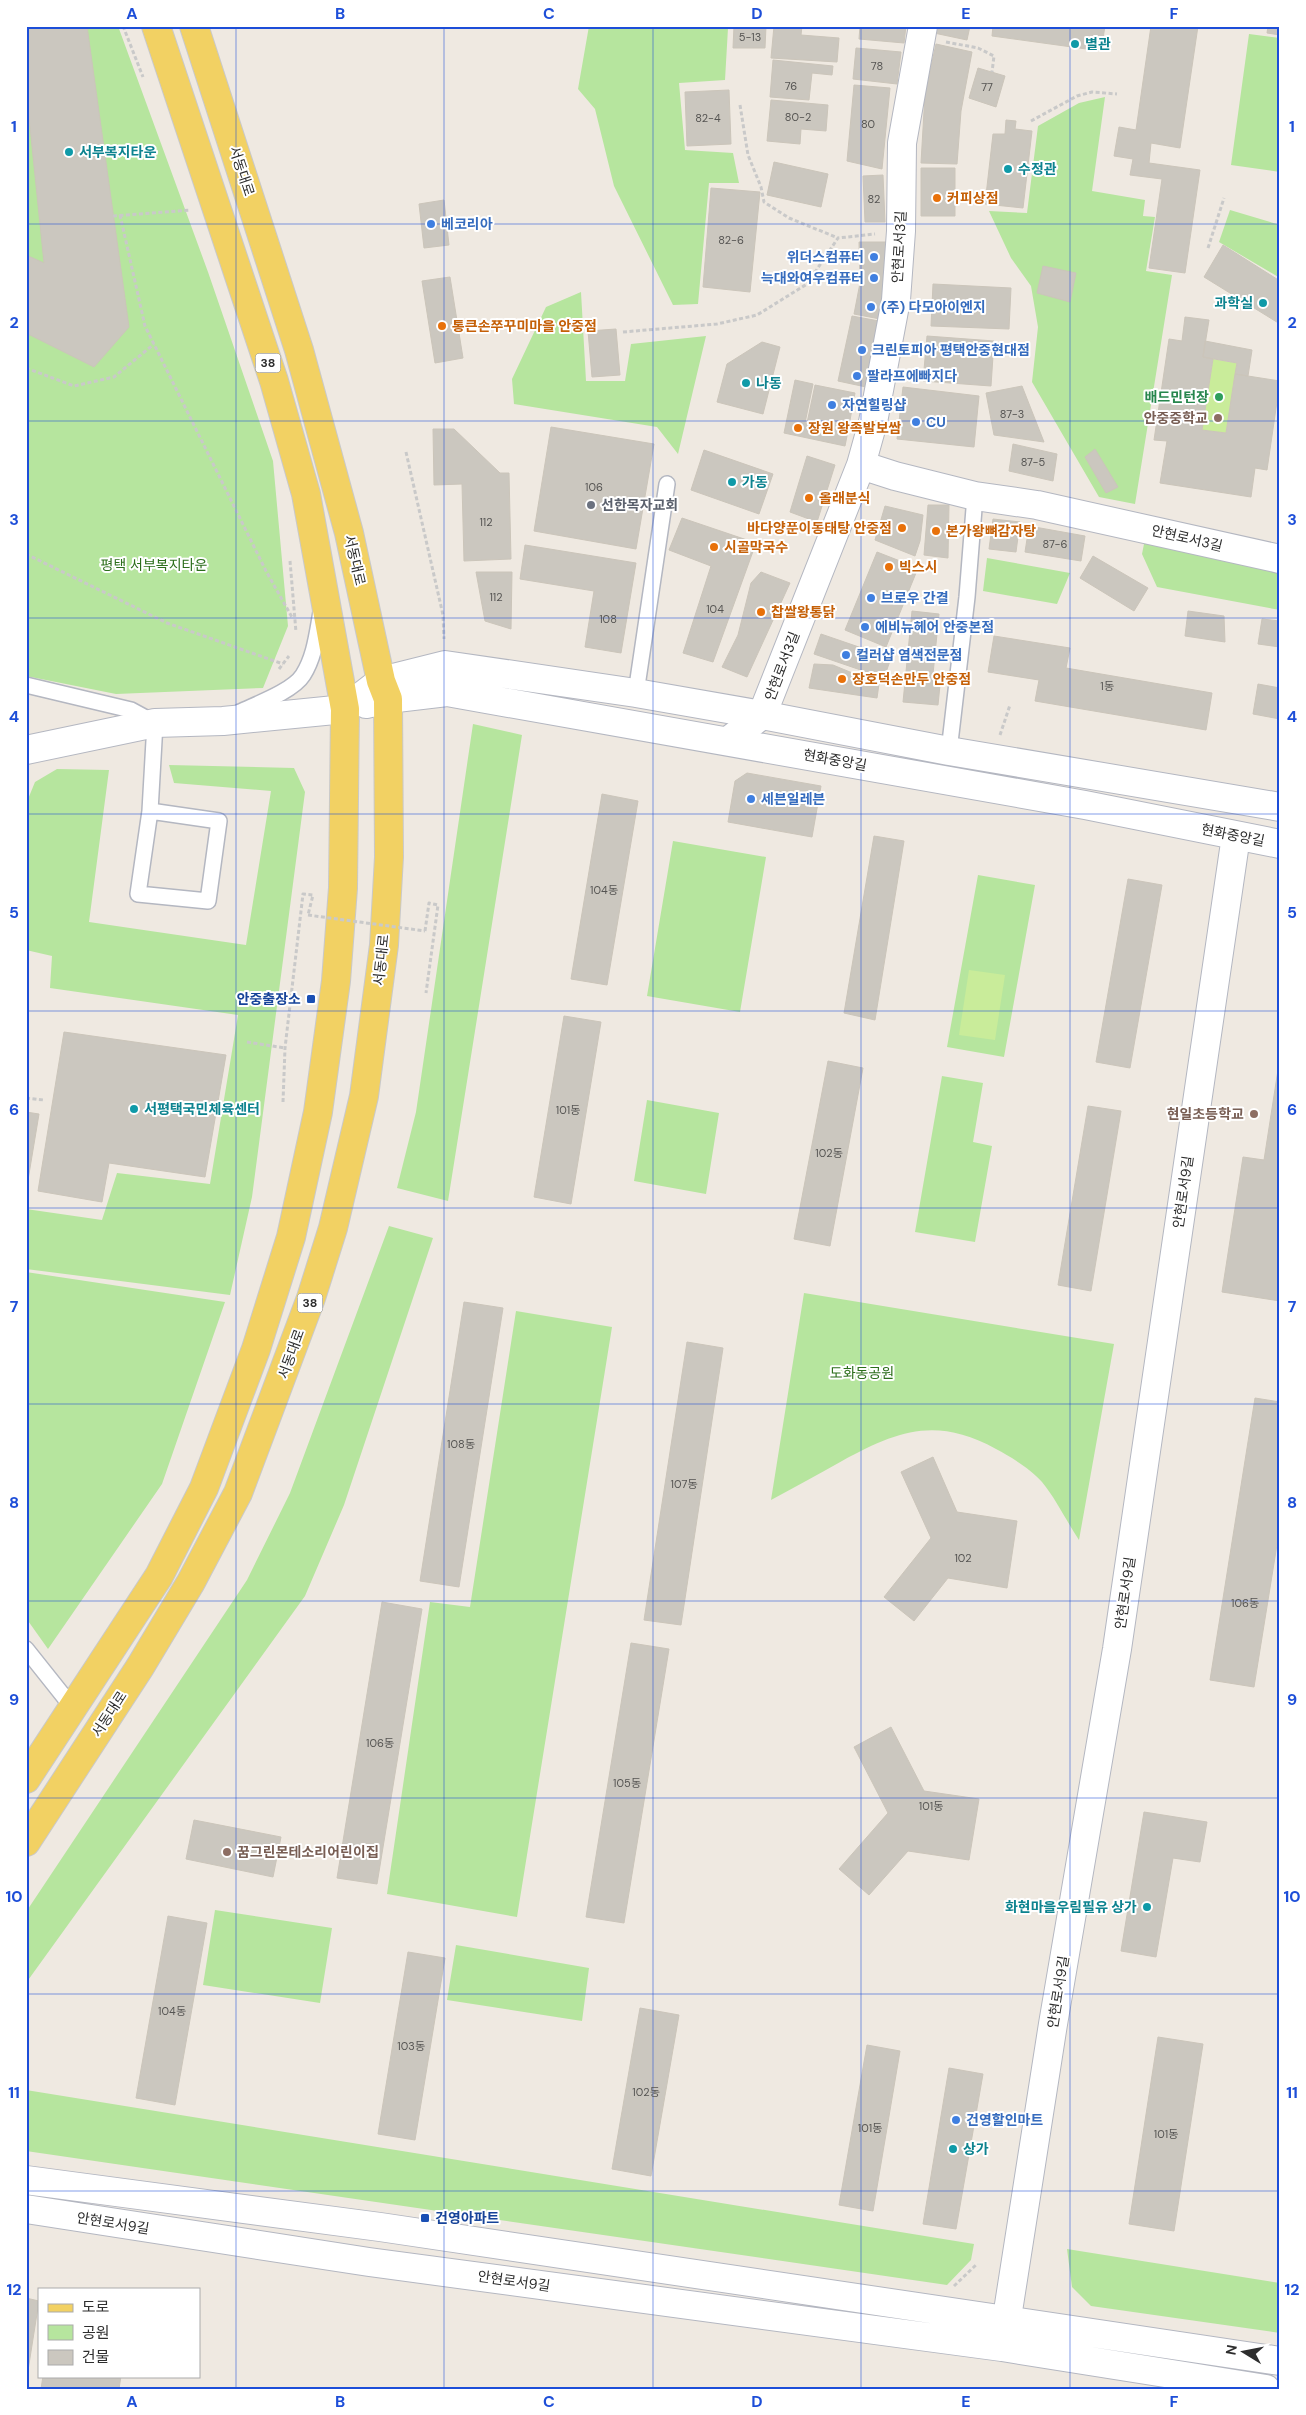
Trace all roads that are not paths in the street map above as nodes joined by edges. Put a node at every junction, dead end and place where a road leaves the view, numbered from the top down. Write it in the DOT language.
graph roads {
  1 [pos="156,26"];
  2 [pos="194,26"];
  3 [pos="922,31"];
  4 [pos="860,465"];
  5 [pos="667,484"];
  6 [pos="975,496"];
  7 [pos="1280,559"];
  8 [pos="324,596"];
  9 [pos="26,685"];
  10 [pos="385,690"];
  11 [pos="636,693"];
  12 [pos="345,709"];
  13 [pos="762,715"];
  14 [pos="223,721"];
  15 [pos="155,723"];
  16 [pos="728,741"];
  17 [pos="26,750"];
  18 [pos="949,751"];
  19 [pos="1240,800"];
  20 [pos="1280,806"];
  21 [pos="150,811"];
  22 [pos="1236,836"];
  23 [pos="1280,844"];
  24 [pos="26,1649"];
  25 [pos="72,1708"];
  26 [pos="26,1779"];
  27 [pos="26,1842"];
  28 [pos="26,2180"];
  29 [pos="26,2210"];
  30 [pos="1007,2320"];
  31 [pos="1002,2347"];
  32 [pos="1280,2361"];
  33 [pos="1266,2389"];
  1 -- 8 [label="main road, 38"];
  2 -- 10 [label="main road, 서동대로 / 38"];
  3 -- 4 [label="street, 안현로서3길"];
  4 -- 6 [label="street, 안현로서3길"];
  4 -- 13 [label="street, 안현로서3길"];
  5 -- 11 [label="lane"];
  6 -- 7 [label="street, 안현로서3길"];
  6 -- 18 [label="lane"];
  8 -- 12 [label="main road, 38"];
  8 -- 14 [label="lane"];
  9 -- 15 [label="lane"];
  10 -- 11 [label="street"];
  10 -- 12 [label="street"];
  10 -- 16 [label="street, 현화중앙길"];
  10 -- 27 [label="main road, 서동대로 / 38"];
  11 -- 13 [label="street"];
  12 -- 14 [label="street"];
  12 -- 25 [label="main road, 38"];
  13 -- 16 [label="street, 안현로서3길"];
  13 -- 18 [label="street"];
  14 -- 15 [label="street"];
  15 -- 17 [label="street"];
  15 -- 21 [label="lane"];
  16 -- 22 [label="street, 현화중앙길"];
  18 -- 19 [label="street"];
  19 -- 20 [label="street"];
  19 -- 22 [label="street, 안현로서9길"];
  21 -- 21 [label="lane"];
  22 -- 23 [label="street, 현화중앙길"];
  22 -- 30 [label="street, 안현로서9길"];
  24 -- 25 [label="lane"];
  25 -- 26 [label="main road, 38"];
  28 -- 30 [label="street"];
  29 -- 31 [label="street, 안현로서9길"];
  30 -- 31 [label="street, 안현로서9길"];
  30 -- 32 [label="street"];
  31 -- 33 [label="street, 안현로서9길"];
}
